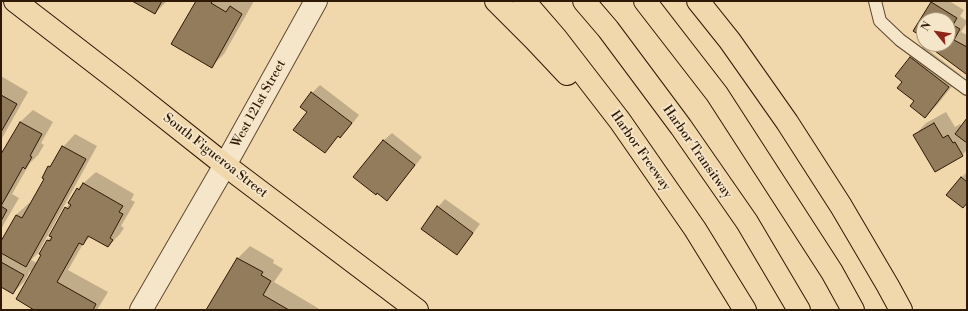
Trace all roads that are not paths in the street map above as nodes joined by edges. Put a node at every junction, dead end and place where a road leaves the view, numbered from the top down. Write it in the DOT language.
graph roads {
  1 [pos="16,1"];
  2 [pos="316,1"];
  3 [pos="496,1"];
  4 [pos="524,1"];
  5 [pos="584,1"];
  6 [pos="645,1"];
  7 [pos="698,1"];
  8 [pos="712,1"];
  9 [pos="875,1"];
  10 [pos="730,41"];
  11 [pos="967,89"];
  12 [pos="225,165"];
  13 [pos="695,229"];
  14 [pos="141,310"];
  15 [pos="417,310"];
  16 [pos="745,310"];
  17 [pos="799,310"];
  18 [pos="853,310"];
  19 [pos="902,310"];
  1 -- 12 [label="main road, South Figueroa Street"];
  2 -- 12 [label="street, West 121st Street"];
  3 -- 13 [label="main road"];
  4 -- 13 [label="main road, Harbor Freeway"];
  5 -- 17 [label="main road, Harbor Transitway"];
  6 -- 18 [label="main road"];
  7 -- 10 [label="main road"];
  8 -- 10 [label="main road"];
  9 -- 11 [label="lane"];
  10 -- 19 [label="main road"];
  12 -- 14 [label="street, West 121st Street"];
  12 -- 15 [label="main road, South Figueroa Street"];
  13 -- 16 [label="main road, Harbor Freeway"];
}
